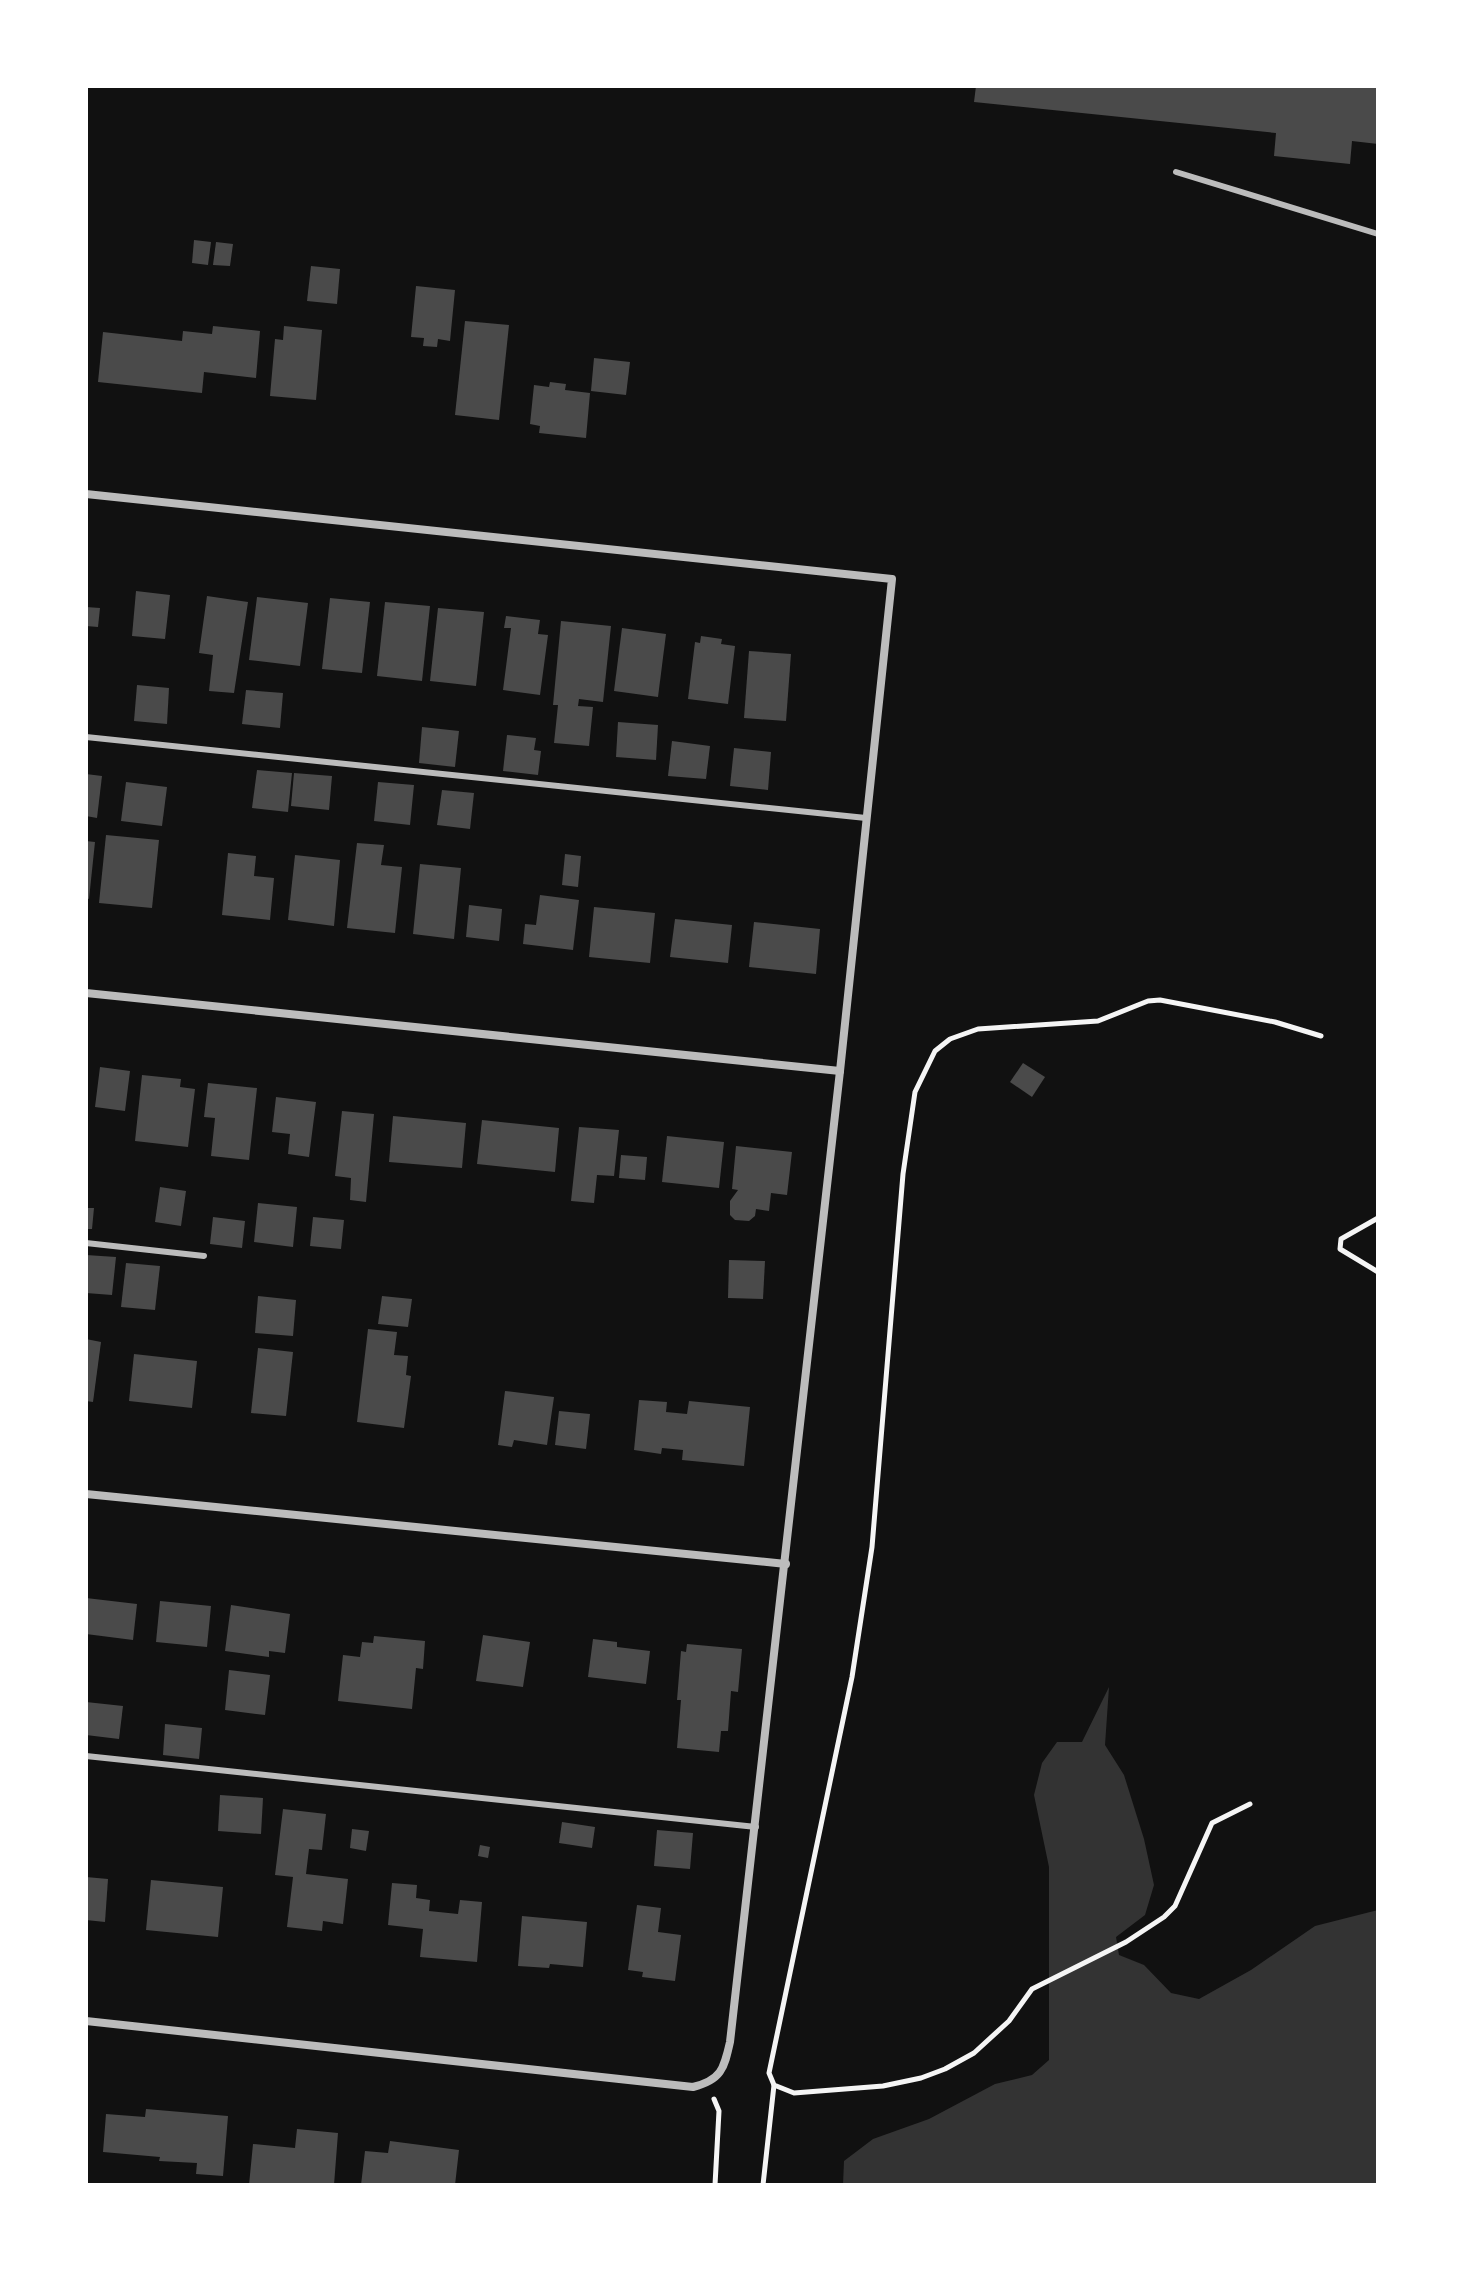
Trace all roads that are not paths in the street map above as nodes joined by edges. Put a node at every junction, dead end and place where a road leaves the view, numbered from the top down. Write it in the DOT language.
graph roads {
  1 [pos="1176,172"];
  2 [pos="1378,234"];
  3 [pos="86,494"];
  4 [pos="86,737"];
  5 [pos="866,818"];
  6 [pos="86,993"];
  7 [pos="840,1071"];
  8 [pos="86,1243"];
  9 [pos="204,1256"];
  10 [pos="86,1494"];
  11 [pos="786,1564"];
  12 [pos="86,1756"];
  13 [pos="756,1827"];
  14 [pos="86,2021"];
  1 -- 2 [label="lane"];
  3 -- 5 [label="street"];
  4 -- 5 [label="lane"];
  5 -- 7 [label="street"];
  6 -- 7 [label="street"];
  7 -- 11 [label="street"];
  8 -- 9 [label="lane"];
  10 -- 11 [label="street"];
  11 -- 13 [label="street"];
  12 -- 13 [label="lane"];
  13 -- 14 [label="street"];
}
